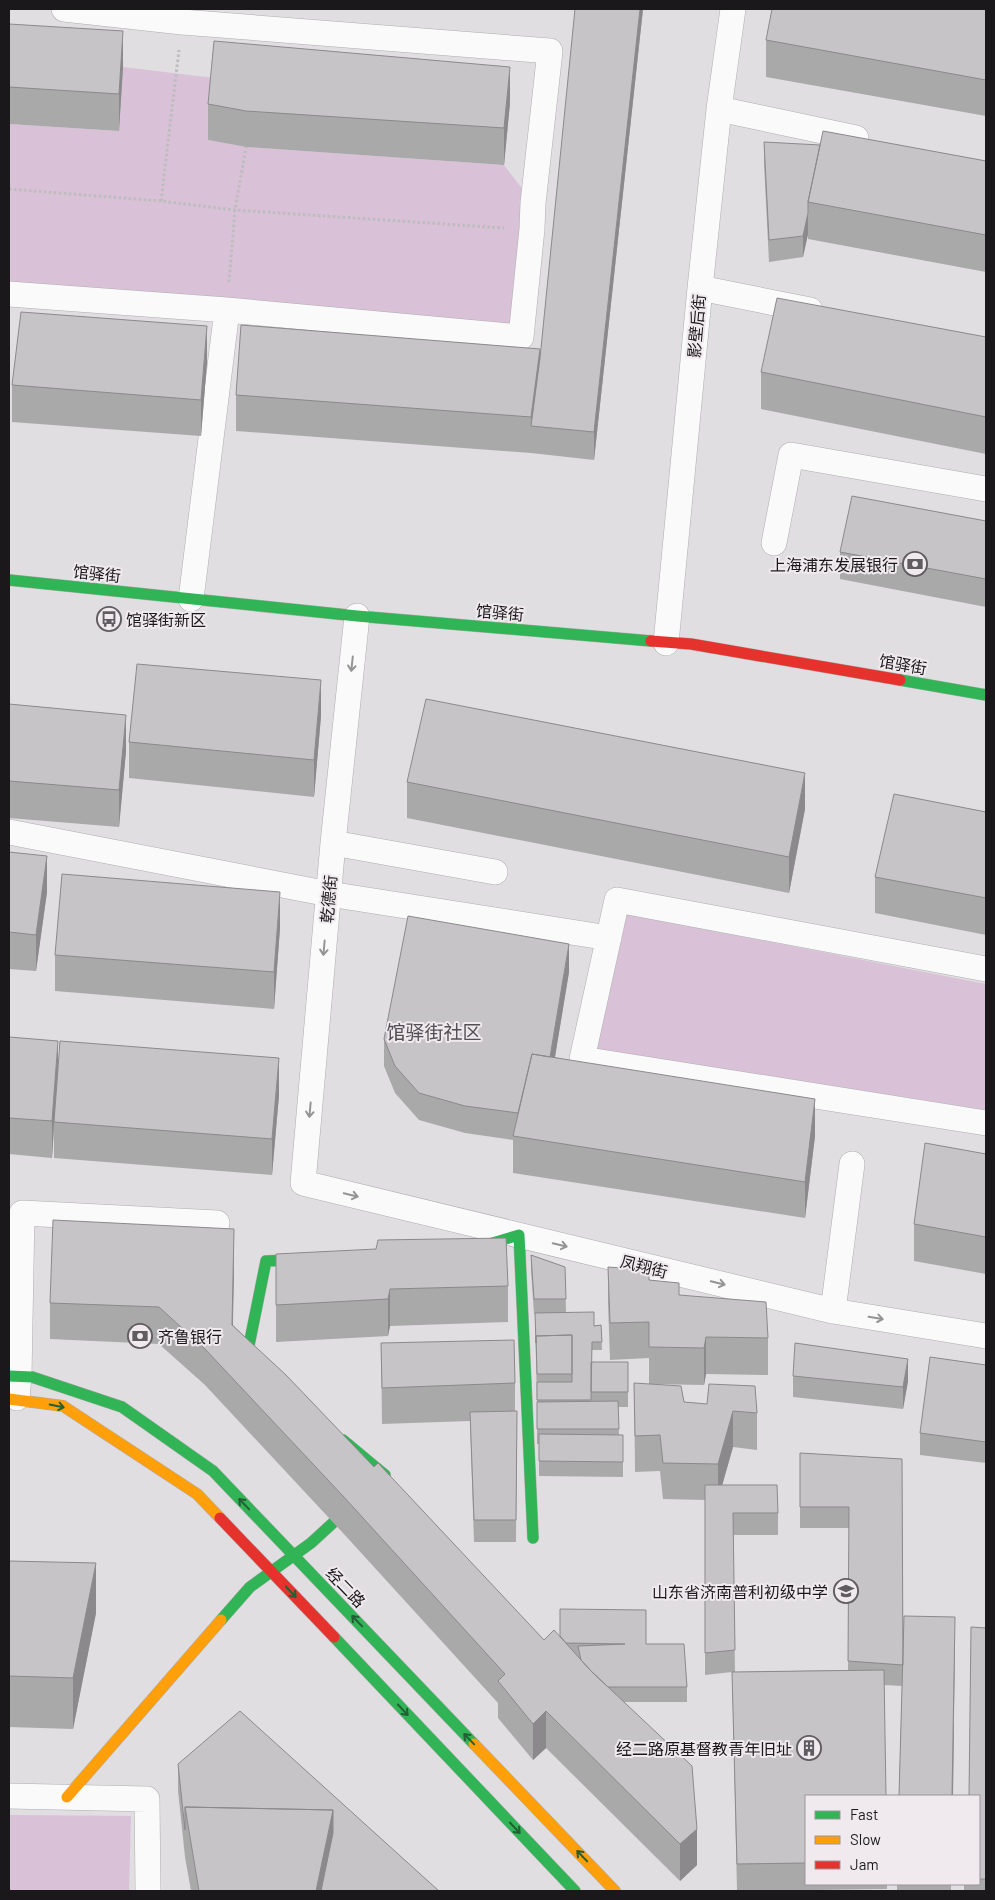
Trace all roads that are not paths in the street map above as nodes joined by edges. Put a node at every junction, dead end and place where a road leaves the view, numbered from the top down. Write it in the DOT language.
graph roads {
  1 [pos="64,9"];
  2 [pos="733,9"];
  3 [pos="719,109"];
  4 [pos="881,143"];
  5 [pos="700,288"];
  6 [pos="9,294"];
  7 [pos="226,310"];
  8 [pos="833,315"];
  9 [pos="986,489"];
  10 [pos="774,543"];
  11 [pos="9,580"];
  12 [pos="191,599"];
  13 [pos="357,616"];
  14 [pos="666,643"];
  15 [pos="986,695"];
  16 [pos="9,832"];
  17 [pos="333,843"];
  18 [pos="496,872"];
  19 [pos="329,894"];
  20 [pos="609,938"];
  21 [pos="986,969"];
  22 [pos="986,1123"];
  23 [pos="852,1164"];
  24 [pos="304,1183"];
  25 [pos="16,1213"];
  26 [pos="217,1223"];
  27 [pos="519,1236"];
  28 [pos="460,1253"];
  29 [pos="324,1259"];
  30 [pos="832,1311"];
  31 [pos="986,1336"];
  32 [pos="276,1381"];
  33 [pos="14,1388"];
  34 [pos="334,1431"];
  35 [pos="533,1538"];
  36 [pos="294,1556"];
  37 [pos="272,1572"];
  38 [pos="9,1796"];
  39 [pos="67,1797"];
  40 [pos="148,1891"];
  41 [pos="575,1891"];
  42 [pos="615,1891"];
  1 -- 7 [label="street"];
  2 -- 3 [label="street, 影壁后街"];
  3 -- 4 [label="street"];
  3 -- 5 [label="street, 影壁后街"];
  5 -- 8 [label="street"];
  5 -- 14 [label="street, 影壁后街"];
  6 -- 7 [label="street"];
  7 -- 12 [label="street"];
  9 -- 10 [label="street"];
  11 -- 12 [label="street, 馆驿街"];
  12 -- 13 [label="street, 馆驿街"];
  13 -- 14 [label="street, 馆驿街"];
  13 -- 17 [label="street, 乾德街, one-way"];
  14 -- 15 [label="street, 馆驿街"];
  16 -- 19 [label="street"];
  17 -- 18 [label="street"];
  17 -- 19 [label="street, 乾德街"];
  19 -- 20 [label="street"];
  19 -- 24 [label="street, 乾德街, one-way"];
  20 -- 21 [label="street"];
  20 -- 22 [label="street"];
  23 -- 30 [label="street"];
  24 -- 27 [label="street, 凤翔街, one-way"];
  25 -- 26 [label="street"];
  25 -- 33 [label="street"];
  27 -- 28 [label="street"];
  27 -- 30 [label="street, 凤翔街, one-way"];
  27 -- 35 [label="street"];
  29 -- 32 [label="street"];
  30 -- 31 [label="street, 凤翔街, one-way"];
  36 -- 33 [label="street, 经二路, one-way"];
  33 -- 37 [label="street, one-way"];
  34 -- 36 [label="street"];
  36 -- 37 [label="street"];
  42 -- 36 [label="street, 经二路, one-way"];
  37 -- 39 [label="street"];
  37 -- 41 [label="street, one-way"];
  38 -- 39 [label="street"];
  39 -- 40 [label="street"];
}
